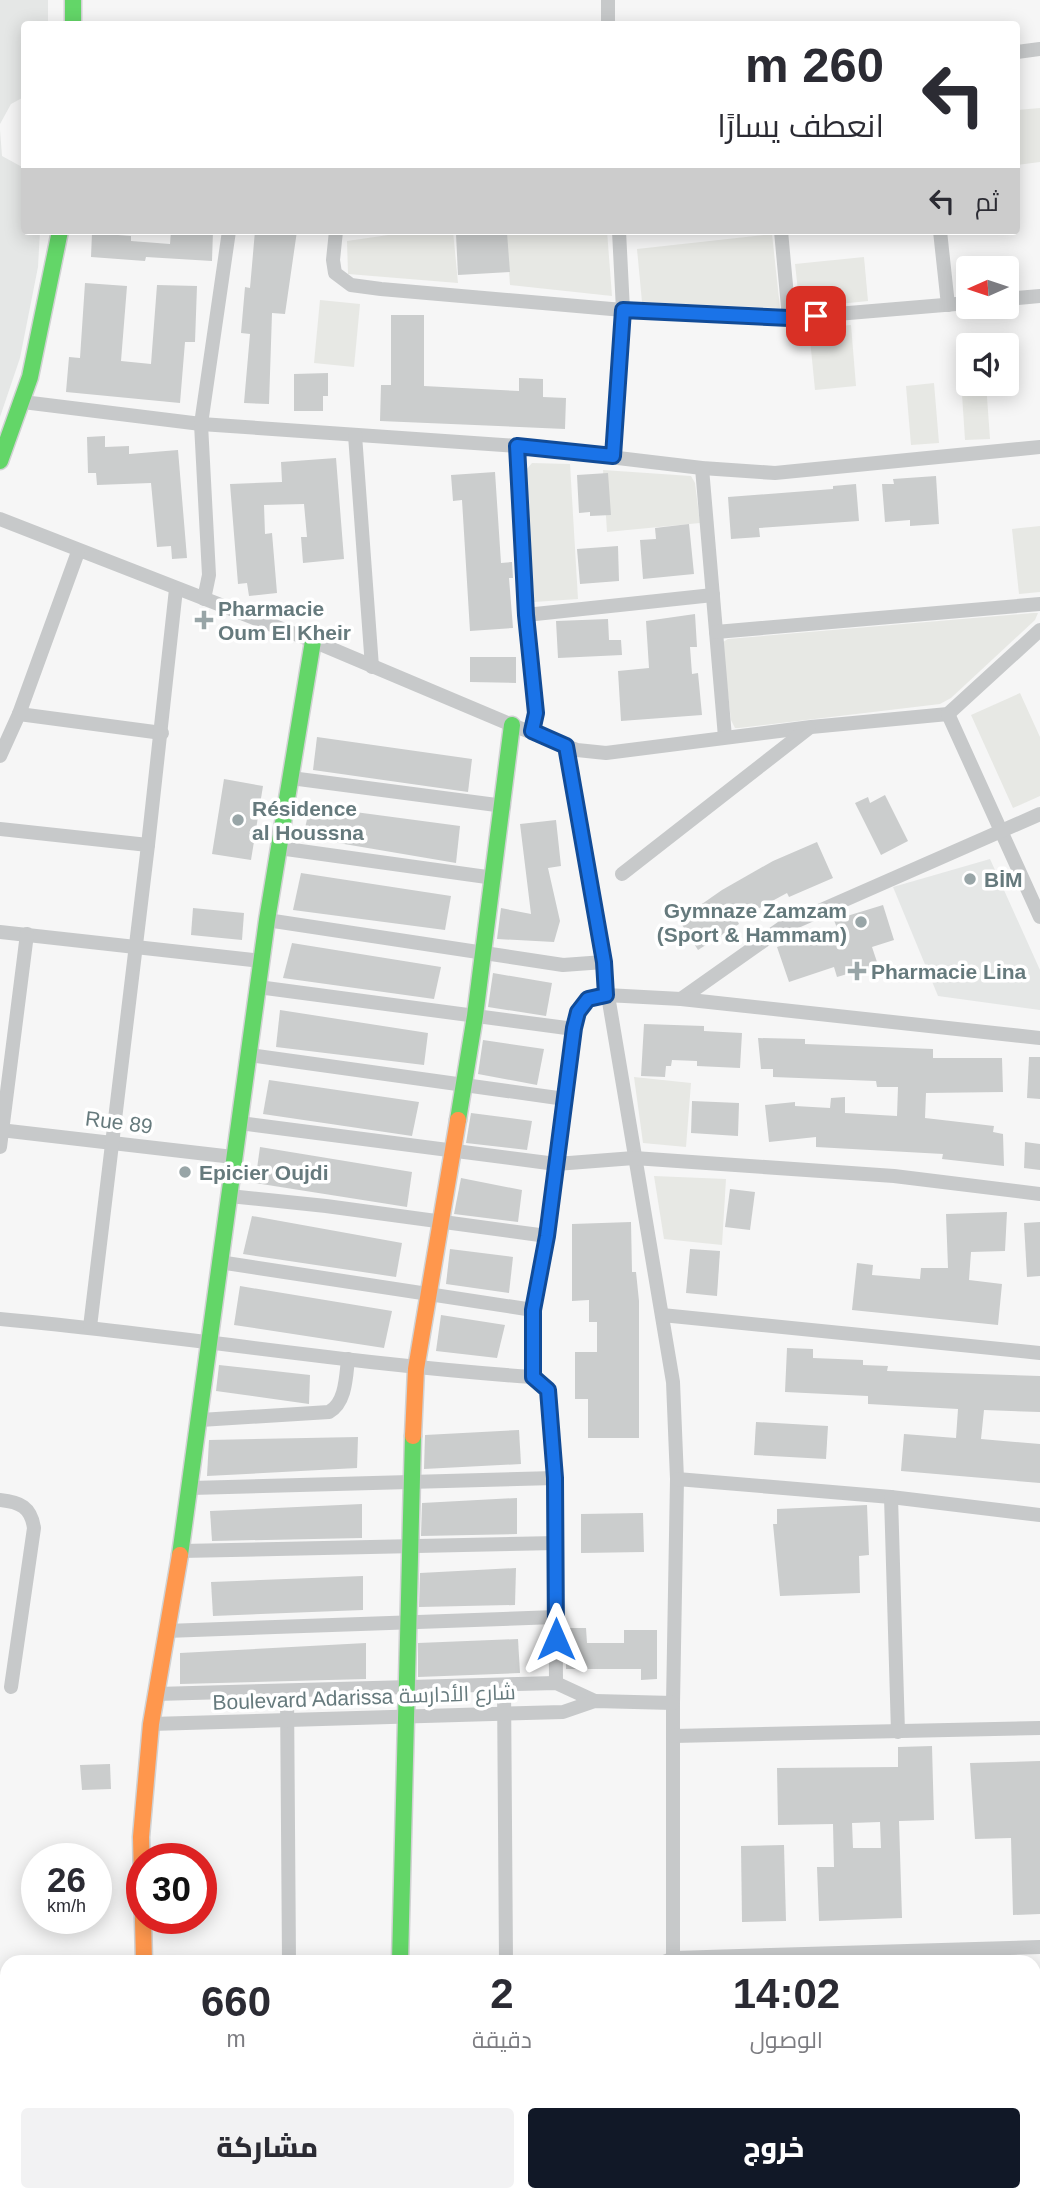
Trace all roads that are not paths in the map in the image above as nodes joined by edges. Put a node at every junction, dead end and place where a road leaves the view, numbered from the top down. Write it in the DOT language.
graph roads {
  1 [pos="73,0"];
  2 [pos="608,0"];
  3 [pos="73,21"];
  4 [pos="608,21"];
  5 [pos="1040,49"];
  6 [pos="1020,52"];
  7 [pos="59,235"];
  8 [pos="228,235"];
  9 [pos="335,235"];
  10 [pos="619,235"];
  11 [pos="781,235"];
  12 [pos="940,235"];
  13 [pos="1040,296"];
  14 [pos="1019,298"];
  15 [pos="956,304"];
  16 [pos="948,305"];
  17 [pos="623,310"];
  18 [pos="789,318"];
  19 [pos="23,402"];
  20 [pos="201,424"];
  21 [pos="355,435"];
  22 [pos="517,446"];
  23 [pos="1040,447"];
  24 [pos="613,456"];
  25 [pos="0,461"];
  26 [pos="702,468"];
  27 [pos="0,519"];
  28 [pos="78,552"];
  29 [pos="176,589"];
  30 [pos="713,595"];
  31 [pos="204,599"];
  32 [pos="1040,604"];
  33 [pos="526,615"];
  34 [pos="1040,630"];
  35 [pos="716,632"];
  36 [pos="313,641"];
  37 [pos="372,667"];
  38 [pos="948,714"];
  39 [pos="19,715"];
  40 [pos="512,725"];
  41 [pos="810,727"];
  42 [pos="532,731"];
  43 [pos="162,733"];
  44 [pos="725,737"];
  45 [pos="566,746"];
  46 [pos="0,757"];
  47 [pos="291,778"];
  48 [pos="504,806"];
  49 [pos="1040,814"];
  50 [pos="0,829"];
  51 [pos="1000,833"];
  52 [pos="148,845"];
  53 [pos="279,848"];
  54 [pos="622,874"];
  55 [pos="494,878"];
  56 [pos="1040,916"];
  57 [pos="267,920"];
  58 [pos="0,932"];
  59 [pos="27,934"];
  60 [pos="136,946"];
  61 [pos="482,955"];
  62 [pos="262,961"];
  63 [pos="604,962"];
  64 [pos="258,987"];
  65 [pos="606,995"];
  66 [pos="681,999"];
  67 [pos="475,1016"];
  68 [pos="574,1028"];
  69 [pos="1040,1038"];
  70 [pos="250,1055"];
  71 [pos="463,1084"];
  72 [pos="565,1099"];
  73 [pos="240,1123"];
  74 [pos="1,1130"];
  75 [pos="113,1141"];
  76 [pos="0,1147"];
  77 [pos="451,1153"];
  78 [pos="233,1157"];
  79 [pos="634,1158"];
  80 [pos="556,1164"];
  81 [pos="1040,1194"];
  82 [pos="229,1196"];
  83 [pos="442,1223"];
  84 [pos="547,1236"];
  85 [pos="219,1262"];
  86 [pos="429,1293"];
  87 [pos="533,1310"];
  88 [pos="662,1315"];
  89 [pos="0,1319"];
  90 [pos="90,1327"];
  91 [pos="207,1344"];
  92 [pos="1040,1353"];
  93 [pos="348,1359"];
  94 [pos="416,1369"];
  95 [pos="533,1377"];
  96 [pos="200,1420"];
  97 [pos="555,1478"];
  98 [pos="410,1479"];
  99 [pos="677,1479"];
  100 [pos="191,1488"];
  101 [pos="891,1497"];
  102 [pos="0,1500"];
  103 [pos="1040,1515"];
  104 [pos="556,1543"];
  105 [pos="408,1549"];
  106 [pos="181,1551"];
  107 [pos="556,1617"];
  108 [pos="407,1622"];
  109 [pos="166,1631"];
  110 [pos="0,1642"];
  111 [pos="15,1645"];
  112 [pos="556,1683"];
  113 [pos="504,1685"];
  114 [pos="11,1687"];
  115 [pos="405,1689"];
  116 [pos="287,1692"];
  117 [pos="156,1694"];
  118 [pos="594,1701"];
  119 [pos="673,1703"];
  120 [pos="504,1714"];
  121 [pos="406,1716"];
  122 [pos="287,1721"];
  123 [pos="151,1724"];
  124 [pos="1040,1728"];
  125 [pos="898,1732"];
  126 [pos="673,1736"];
  127 [pos="1040,1947"];
  128 [pos="144,1955"];
  129 [pos="289,1955"];
  130 [pos="400,1955"];
  131 [pos="506,1955"];
  132 [pos="670,1955"];
  133 [pos="812,1955"];
  1 -- 3 [label="street"];
  2 -- 4 [label="street"];
  5 -- 6 [label="street"];
  7 -- 19 [label="street"];
  8 -- 20 [label="street"];
  9 -- 17 [label="street"];
  10 -- 17 [label="street"];
  11 -- 18 [label="street"];
  12 -- 16 [label="street"];
  13 -- 14 [label="street"];
  15 -- 16 [label="street"];
  16 -- 18 [label="street"];
  17 -- 18 [label="street"];
  17 -- 24 [label="street"];
  19 -- 20 [label="street"];
  19 -- 25 [label="street"];
  20 -- 21 [label="street"];
  20 -- 31 [label="street"];
  21 -- 22 [label="street"];
  21 -- 37 [label="street"];
  22 -- 24 [label="street"];
  22 -- 33 [label="street"];
  23 -- 26 [label="street"];
  24 -- 26 [label="street"];
  26 -- 30 [label="street"];
  27 -- 28 [label="street"];
  28 -- 29 [label="street"];
  28 -- 39 [label="street"];
  29 -- 31 [label="street"];
  29 -- 43 [label="street"];
  30 -- 33 [label="street"];
  30 -- 35 [label="street"];
  31 -- 36 [label="street"];
  32 -- 35 [label="street"];
  33 -- 42 [label="street"];
  34 -- 38 [label="street"];
  35 -- 44 [label="street"];
  36 -- 37 [label="street"];
  36 -- 47 [label="street"];
  37 -- 40 [label="street"];
  38 -- 41 [label="street"];
  38 -- 51 [label="street"];
  39 -- 43 [label="street"];
  39 -- 46 [label="street"];
  40 -- 42 [label="street"];
  40 -- 48 [label="street"];
  41 -- 44 [label="street"];
  41 -- 54 [label="street"];
  42 -- 45 [label="street"];
  43 -- 52 [label="street"];
  44 -- 45 [label="street"];
  45 -- 63 [label="street"];
  47 -- 48 [label="street"];
  47 -- 53 [label="street"];
  48 -- 55 [label="street"];
  49 -- 51 [label="street"];
  50 -- 52 [label="street"];
  51 -- 56 [label="street"];
  51 -- 66 [label="street"];
  52 -- 60 [label="street"];
  53 -- 55 [label="street"];
  53 -- 57 [label="street"];
  55 -- 61 [label="street"];
  57 -- 61 [label="street"];
  57 -- 62 [label="street"];
  58 -- 59 [label="street"];
  59 -- 60 [label="street"];
  59 -- 74 [label="street"];
  60 -- 62 [label="street"];
  60 -- 75 [label="street"];
  61 -- 63 [label="street"];
  61 -- 67 [label="street"];
  62 -- 64 [label="street"];
  63 -- 65 [label="street"];
  64 -- 67 [label="street"];
  64 -- 70 [label="street"];
  65 -- 66 [label="street"];
  65 -- 68 [label="street"];
  65 -- 79 [label="street"];
  66 -- 69 [label="street"];
  67 -- 68 [label="street"];
  67 -- 71 [label="street"];
  68 -- 72 [label="street"];
  70 -- 71 [label="street"];
  70 -- 73 [label="street"];
  71 -- 72 [label="street"];
  71 -- 77 [label="street"];
  72 -- 80 [label="street"];
  73 -- 77 [label="street"];
  73 -- 78 [label="street"];
  74 -- 75 [label="street, Rue 89"];
  74 -- 76 [label="street"];
  75 -- 78 [label="street, Rue 89"];
  75 -- 90 [label="street"];
  77 -- 80 [label="street"];
  77 -- 83 [label="street"];
  78 -- 82 [label="street"];
  79 -- 80 [label="street"];
  79 -- 81 [label="street"];
  79 -- 88 [label="street"];
  80 -- 84 [label="street"];
  82 -- 83 [label="street"];
  82 -- 85 [label="street"];
  83 -- 84 [label="street"];
  83 -- 86 [label="street"];
  84 -- 87 [label="street"];
  85 -- 86 [label="street"];
  85 -- 91 [label="street"];
  86 -- 87 [label="street"];
  86 -- 94 [label="street"];
  87 -- 95 [label="street"];
  88 -- 92 [label="street"];
  88 -- 99 [label="street"];
  89 -- 90 [label="street"];
  90 -- 91 [label="street"];
  91 -- 93 [label="street"];
  91 -- 96 [label="street"];
  93 -- 94 [label="street"];
  93 -- 96 [label="street"];
  94 -- 95 [label="street"];
  94 -- 98 [label="street"];
  95 -- 97 [label="street"];
  96 -- 100 [label="street"];
  97 -- 98 [label="street"];
  97 -- 104 [label="street"];
  98 -- 100 [label="street"];
  98 -- 105 [label="street"];
  99 -- 101 [label="street"];
  99 -- 119 [label="street"];
  100 -- 106 [label="street"];
  101 -- 103 [label="street"];
  101 -- 125 [label="street"];
  102 -- 111 [label="street"];
  104 -- 105 [label="street"];
  104 -- 107 [label="street"];
  105 -- 106 [label="street"];
  105 -- 108 [label="street"];
  106 -- 109 [label="street"];
  107 -- 108 [label="street"];
  107 -- 112 [label="street"];
  108 -- 109 [label="street"];
  108 -- 115 [label="street"];
  109 -- 117 [label="street"];
  110 -- 111 [label="street"];
  111 -- 114 [label="street"];
  112 -- 113 [label="street, Boulevard Adarissa شارع الأدارسة"];
  112 -- 118 [label="street, Boulevard Adarissa شارع الأدارسة"];
  113 -- 115 [label="street, Boulevard Adarissa شارع الأدارسة"];
  113 -- 120 [label="street"];
  115 -- 116 [label="street, Boulevard Adarissa شارع الأدارسة"];
  115 -- 121 [label="street"];
  116 -- 117 [label="street, Boulevard Adarissa شارع الأدارسة"];
  116 -- 122 [label="street"];
  117 -- 123 [label="street"];
  118 -- 119 [label="street"];
  118 -- 120 [label="street, Boulevard Adarissa شارع الأدارسة"];
  119 -- 126 [label="street"];
  120 -- 121 [label="street, Boulevard Adarissa شارع الأدارسة"];
  120 -- 131 [label="street"];
  121 -- 122 [label="street, Boulevard Adarissa شارع الأدارسة"];
  121 -- 130 [label="street"];
  122 -- 123 [label="street, Boulevard Adarissa شارع الأدارسة"];
  122 -- 129 [label="street"];
  123 -- 128 [label="street"];
  124 -- 125 [label="street"];
  125 -- 126 [label="street"];
  126 -- 132 [label="street"];
  127 -- 133 [label="street"];
}
